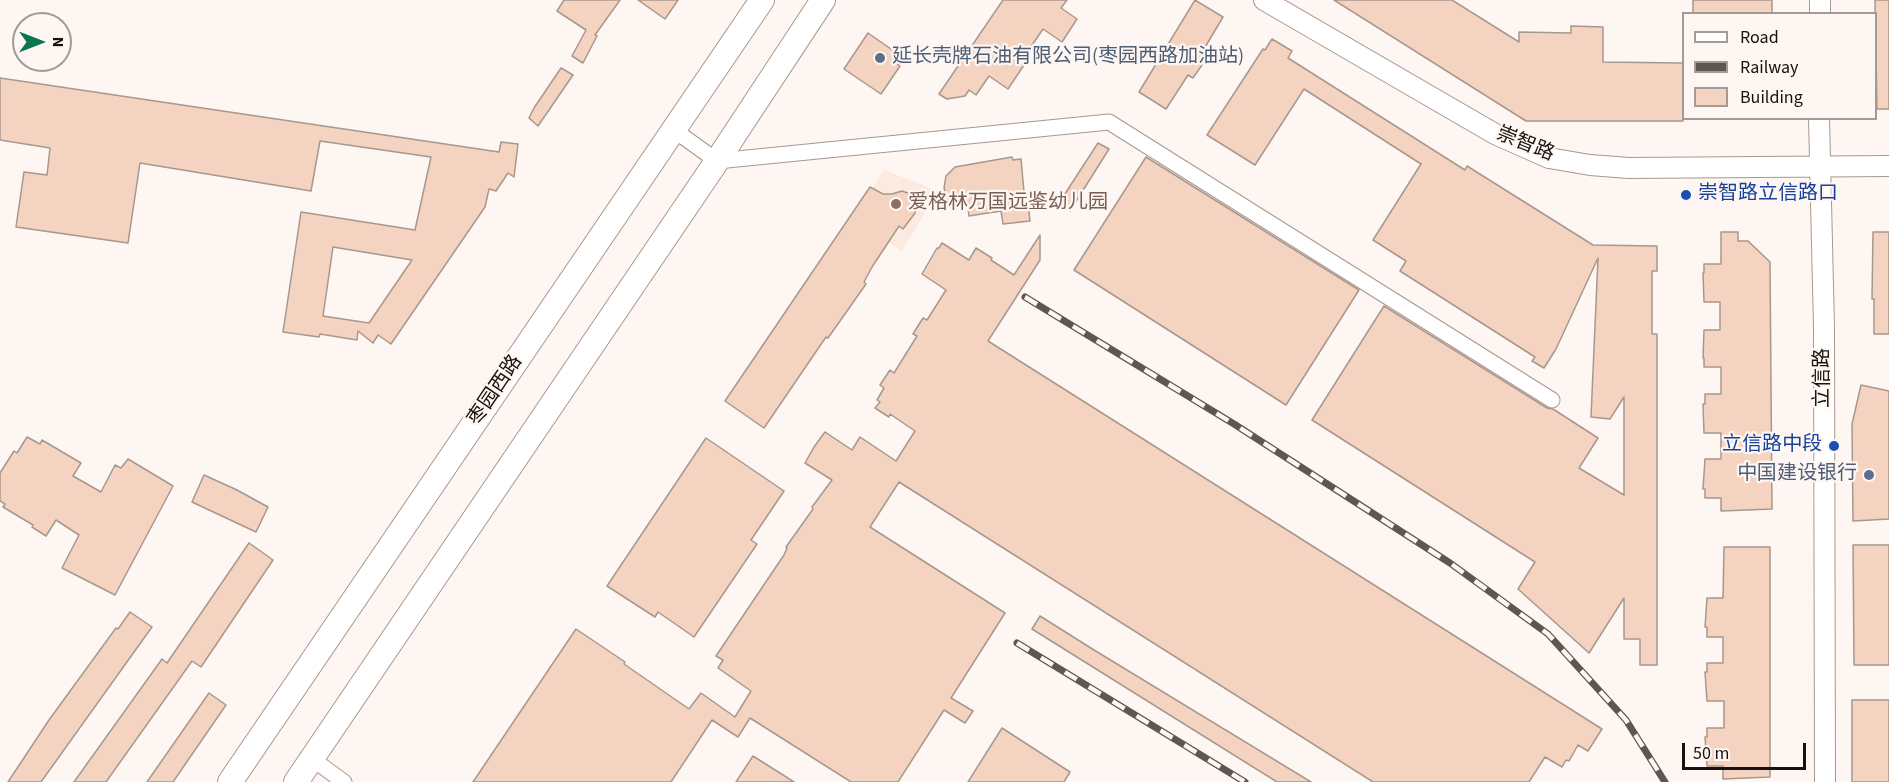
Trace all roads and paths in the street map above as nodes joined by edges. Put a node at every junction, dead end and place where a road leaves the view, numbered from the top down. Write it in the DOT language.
graph roads {
  1 [pos="762,0"];
  2 [pos="823,0"];
  3 [pos="1264,0"];
  4 [pos="1820,120"];
  5 [pos="674,130"];
  6 [pos="717,161"];
  7 [pos="1821,165"];
  8 [pos="1889,166"];
  9 [pos="1552,400"];
  10 [pos="311,758"];
  11 [pos="230,782"];
  12 [pos="296,782"];
  13 [pos="344,782"];
  14 [pos="1825,782"];
  1 -- 5 [label="main road, 枣园西路"];
  2 -- 6 [label="main road"];
  3 -- 7 [label="street, 崇智路"];
  4 -- 7 [label="street, 立信路"];
  5 -- 6 [label="street"];
  5 -- 11 [label="main road, 枣园西路"];
  6 -- 9 [label="street"];
  6 -- 10 [label="main road"];
  7 -- 8 [label="street, 崇智路"];
  7 -- 14 [label="street, 立信路"];
  10 -- 12 [label="main road"];
  10 -- 13 [label="street"];
}
